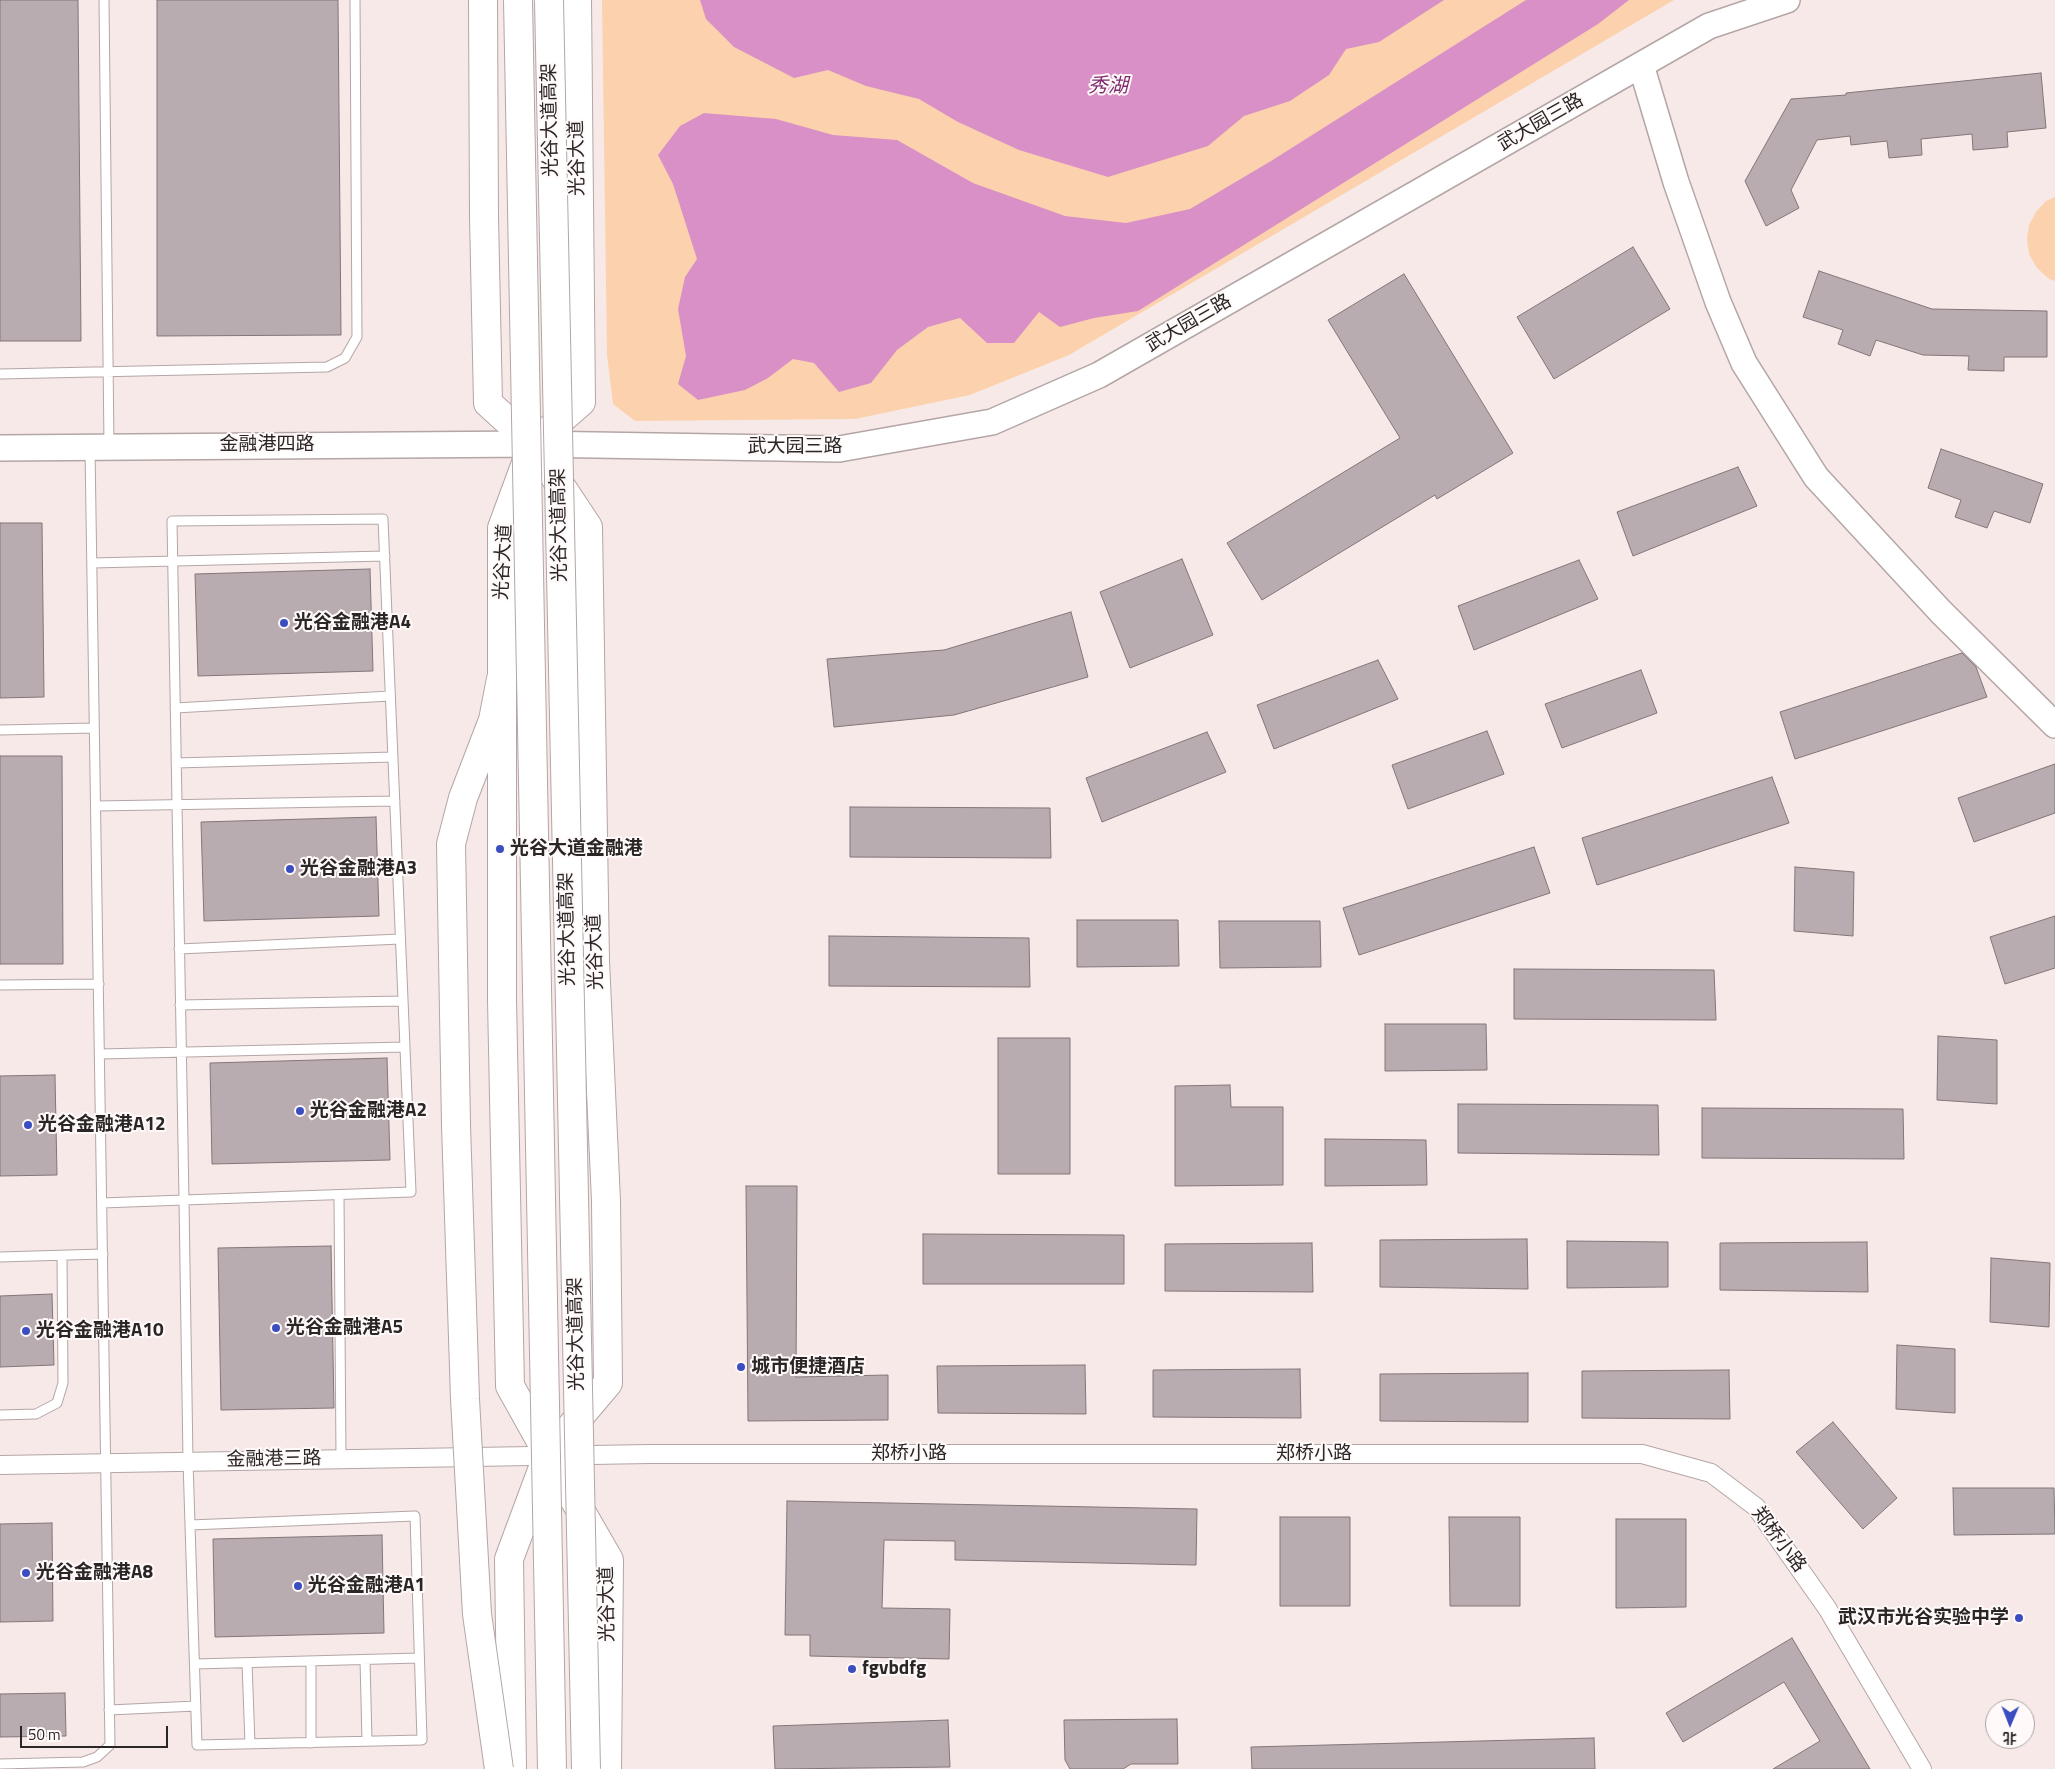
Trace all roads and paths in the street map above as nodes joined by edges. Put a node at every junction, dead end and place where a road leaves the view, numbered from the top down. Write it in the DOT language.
graph roads {
  1 [pos="104,0"];
  2 [pos="355,0"];
  3 [pos="483,0"];
  4 [pos="518,0"];
  5 [pos="548,0"];
  6 [pos="576,0"];
  7 [pos="1788,0"];
  8 [pos="1642,65"];
  9 [pos="108,372"];
  10 [pos="0,374"];
  11 [pos="533,444"];
  12 [pos="99,447"];
  13 [pos="0,448"];
  14 [pos="385,556"];
  15 [pos="173,562"];
  16 [pos="92,563"];
  17 [pos="501,679"];
  18 [pos="390,696"];
  19 [pos="175,708"];
  20 [pos="2055,726"];
  21 [pos="94,728"];
  22 [pos="0,730"];
  23 [pos="393,757"];
  24 [pos="176,763"];
  25 [pos="395,801"];
  26 [pos="177,805"];
  27 [pos="96,806"];
  28 [pos="400,939"];
  29 [pos="179,949"];
  30 [pos="99,984"];
  31 [pos="0,985"];
  32 [pos="403,1001"];
  33 [pos="180,1006"];
  34 [pos="405,1047"];
  35 [pos="100,1054"];
  36 [pos="181,1054"];
  37 [pos="339,1195"];
  38 [pos="184,1200"];
  39 [pos="102,1203"];
  40 [pos="103,1254"];
  41 [pos="62,1256"];
  42 [pos="0,1257"];
  43 [pos="0,1415"];
  44 [pos="548,1454"];
  45 [pos="341,1458"];
  46 [pos="188,1462"];
  47 [pos="106,1463"];
  48 [pos="0,1466"];
  49 [pos="190,1525"];
  50 [pos="419,1658"];
  51 [pos="365,1660"];
  52 [pos="311,1661"];
  53 [pos="247,1663"];
  54 [pos="195,1664"];
  55 [pos="196,1706"];
  56 [pos="109,1710"];
  57 [pos="367,1741"];
  58 [pos="311,1742"];
  59 [pos="250,1744"];
  60 [pos="0,1764"];
  61 [pos="499,1769"];
  62 [pos="512,1769"];
  63 [pos="552,1769"];
  64 [pos="586,1769"];
  65 [pos="607,1769"];
  66 [pos="1922,1769"];
  1 -- 9 [label="lane"];
  2 -- 9 [label="lane"];
  3 -- 11 [label="main road, 光谷大道"];
  4 -- 63 [label="main road, 光谷大道高架, bridge"];
  5 -- 64 [label="main road, 光谷大道高架, bridge"];
  6 -- 11 [label="main road, 光谷大道"];
  7 -- 8 [label="street, 武大园三路"];
  8 -- 11 [label="street, 武大园三路"];
  8 -- 20 [label="street"];
  9 -- 10 [label="lane"];
  9 -- 12 [label="lane"];
  11 -- 12 [label="street, 金融港四路"];
  11 -- 17 [label="main road, 光谷大道"];
  11 -- 44 [label="main road, 光谷大道"];
  12 -- 13 [label="street, 金融港四路"];
  12 -- 16 [label="lane"];
  14 -- 15 [label="lane"];
  14 -- 15 [label="lane"];
  14 -- 18 [label="lane"];
  15 -- 16 [label="lane"];
  15 -- 19 [label="lane"];
  16 -- 21 [label="lane"];
  17 -- 44 [label="main road, 光谷大道"];
  17 -- 61 [label="main road, bridge"];
  18 -- 19 [label="lane"];
  18 -- 23 [label="lane"];
  19 -- 24 [label="lane"];
  21 -- 22 [label="lane"];
  21 -- 27 [label="lane"];
  23 -- 24 [label="lane"];
  23 -- 25 [label="lane"];
  24 -- 26 [label="lane"];
  25 -- 26 [label="lane"];
  25 -- 28 [label="lane"];
  26 -- 27 [label="lane"];
  26 -- 29 [label="lane"];
  27 -- 30 [label="lane"];
  28 -- 29 [label="lane"];
  28 -- 32 [label="lane"];
  29 -- 33 [label="lane"];
  30 -- 31 [label="lane"];
  30 -- 35 [label="lane"];
  32 -- 33 [label="lane"];
  32 -- 34 [label="lane"];
  33 -- 36 [label="lane"];
  34 -- 36 [label="lane"];
  34 -- 37 [label="lane"];
  35 -- 36 [label="lane"];
  35 -- 39 [label="lane"];
  36 -- 38 [label="lane"];
  37 -- 38 [label="lane"];
  37 -- 45 [label="lane"];
  38 -- 39 [label="lane"];
  38 -- 46 [label="lane"];
  39 -- 40 [label="lane"];
  40 -- 41 [label="lane"];
  40 -- 47 [label="lane"];
  41 -- 42 [label="lane"];
  41 -- 43 [label="lane"];
  44 -- 45 [label="street, 金融港三路"];
  44 -- 62 [label="main road, 光谷大道"];
  44 -- 65 [label="main road, 光谷大道"];
  44 -- 66 [label="street, 郑桥小路"];
  45 -- 46 [label="street, 金融港三路"];
  46 -- 47 [label="street, 金融港三路"];
  46 -- 49 [label="lane"];
  47 -- 48 [label="street, 金融港三路"];
  47 -- 56 [label="lane"];
  49 -- 50 [label="lane"];
  49 -- 54 [label="lane"];
  50 -- 51 [label="lane"];
  50 -- 57 [label="lane"];
  51 -- 52 [label="lane"];
  51 -- 57 [label="lane"];
  52 -- 53 [label="lane"];
  52 -- 58 [label="lane"];
  53 -- 54 [label="lane"];
  53 -- 59 [label="lane"];
  54 -- 55 [label="lane"];
  55 -- 56 [label="lane"];
  55 -- 59 [label="lane"];
  56 -- 60 [label="lane"];
  57 -- 58 [label="lane"];
  58 -- 59 [label="lane"];
}
